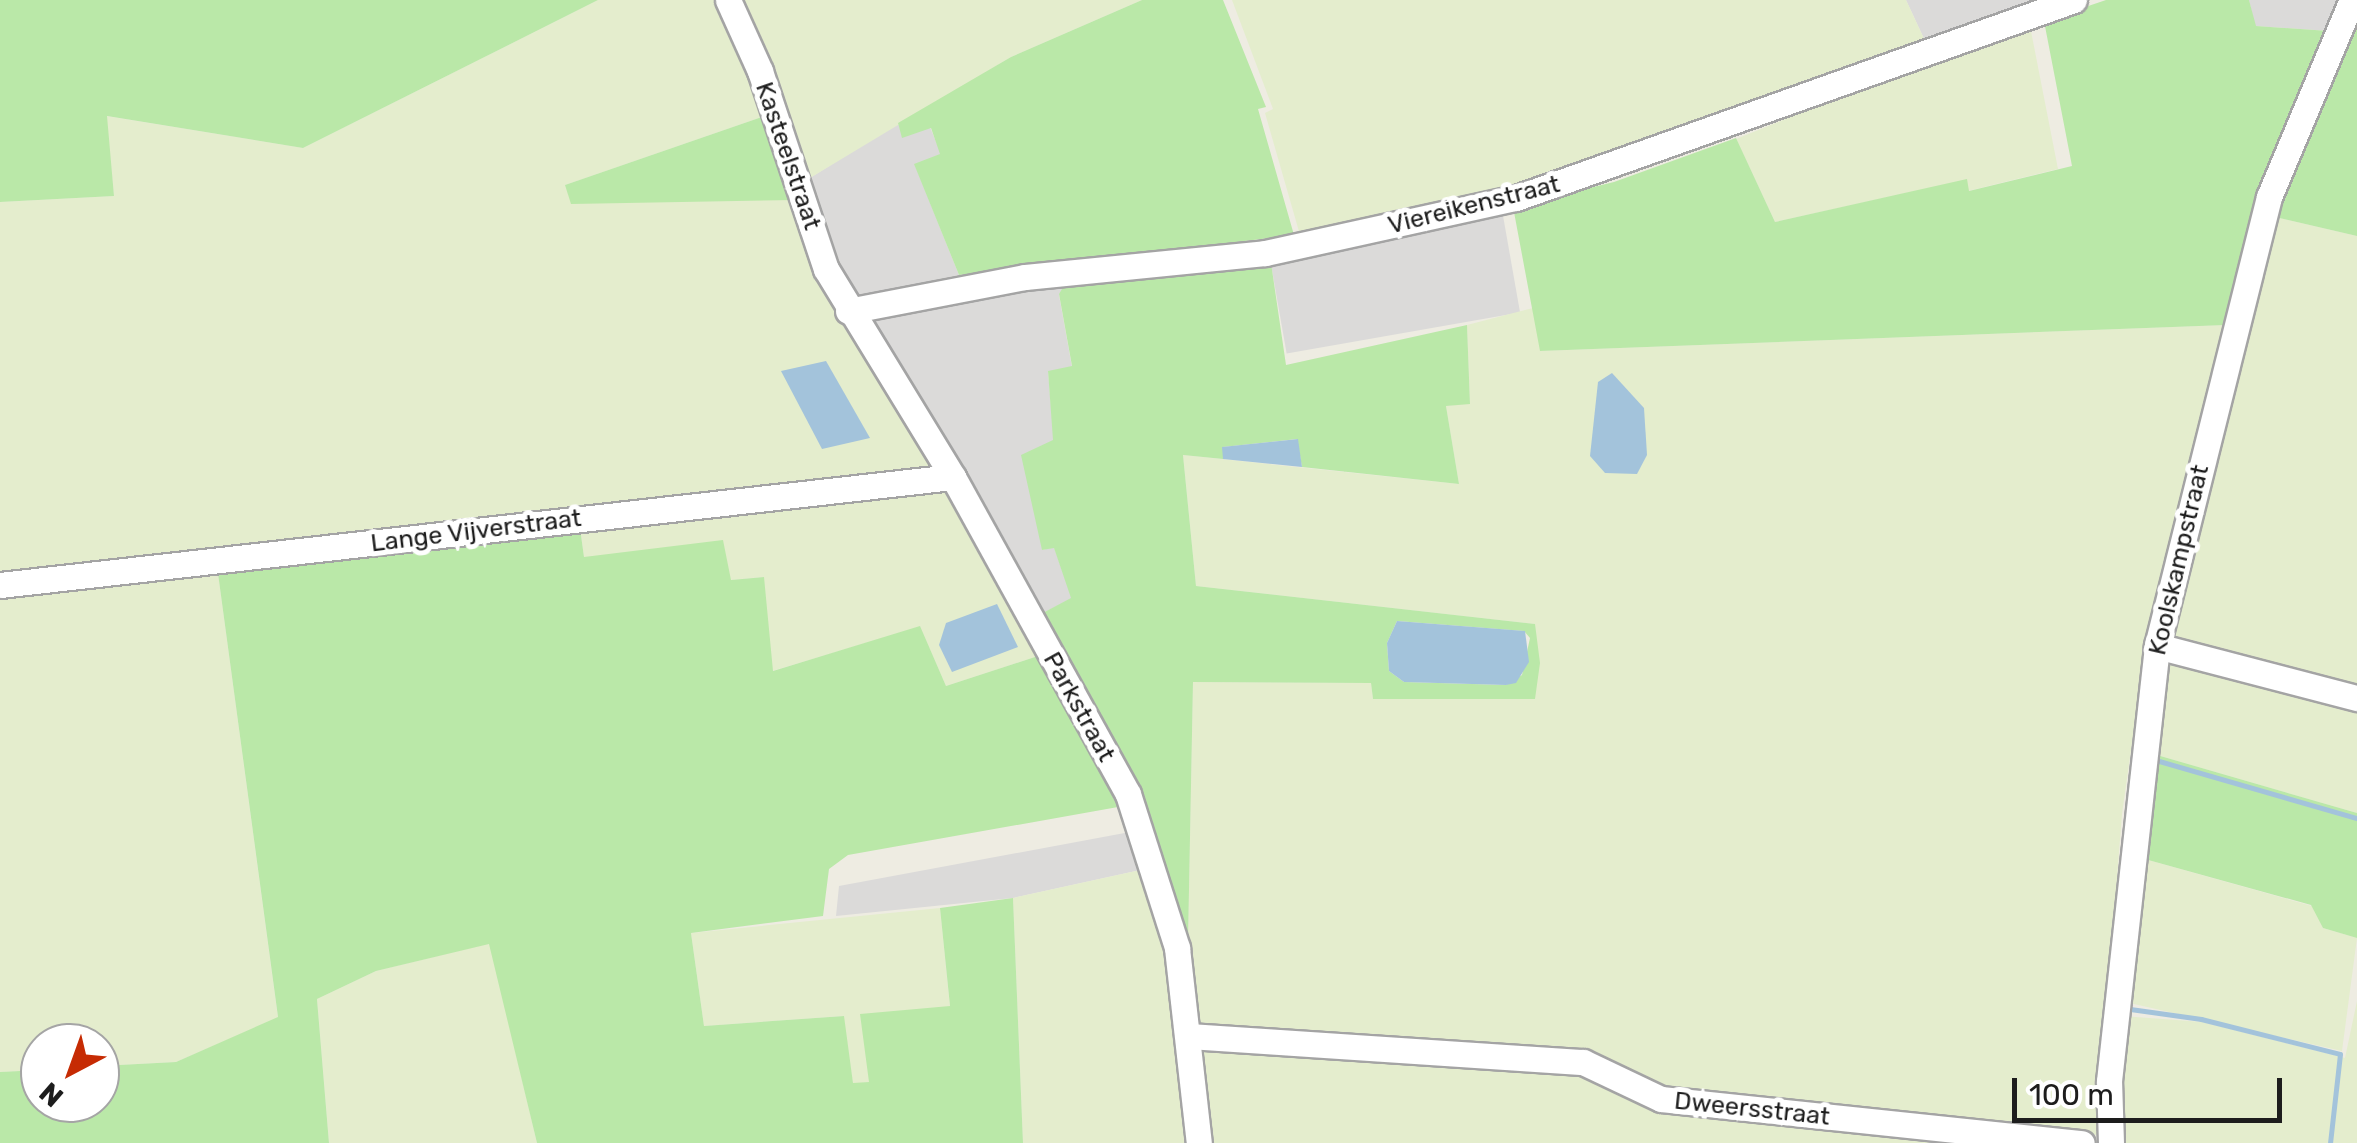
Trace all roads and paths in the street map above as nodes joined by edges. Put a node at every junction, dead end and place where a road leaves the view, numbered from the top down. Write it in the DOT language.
graph roads {
  1 [pos="728,0"];
  2 [pos="2074,0"];
  3 [pos="2352,0"];
  4 [pos="848,311"];
  5 [pos="953,477"];
  6 [pos="0,585"];
  7 [pos="2156,646"];
  8 [pos="2357,698"];
  9 [pos="1190,1036"];
  10 [pos="1200,1143"];
  11 [pos="2082,1143"];
  12 [pos="2111,1143"];
  1 -- 4 [label="street, Kasteelstraat"];
  2 -- 4 [label="street, Viereikenstraat"];
  3 -- 7 [label="street, Koolskampstraat"];
  4 -- 5 [label="street, Parkstraat"];
  5 -- 6 [label="street, Lange Vijverstraat"];
  5 -- 9 [label="street, Parkstraat"];
  7 -- 8 [label="street"];
  7 -- 12 [label="street, Koolskampstraat"];
  9 -- 10 [label="street, Parkstraat"];
  9 -- 11 [label="street, Dweersstraat"];
}
